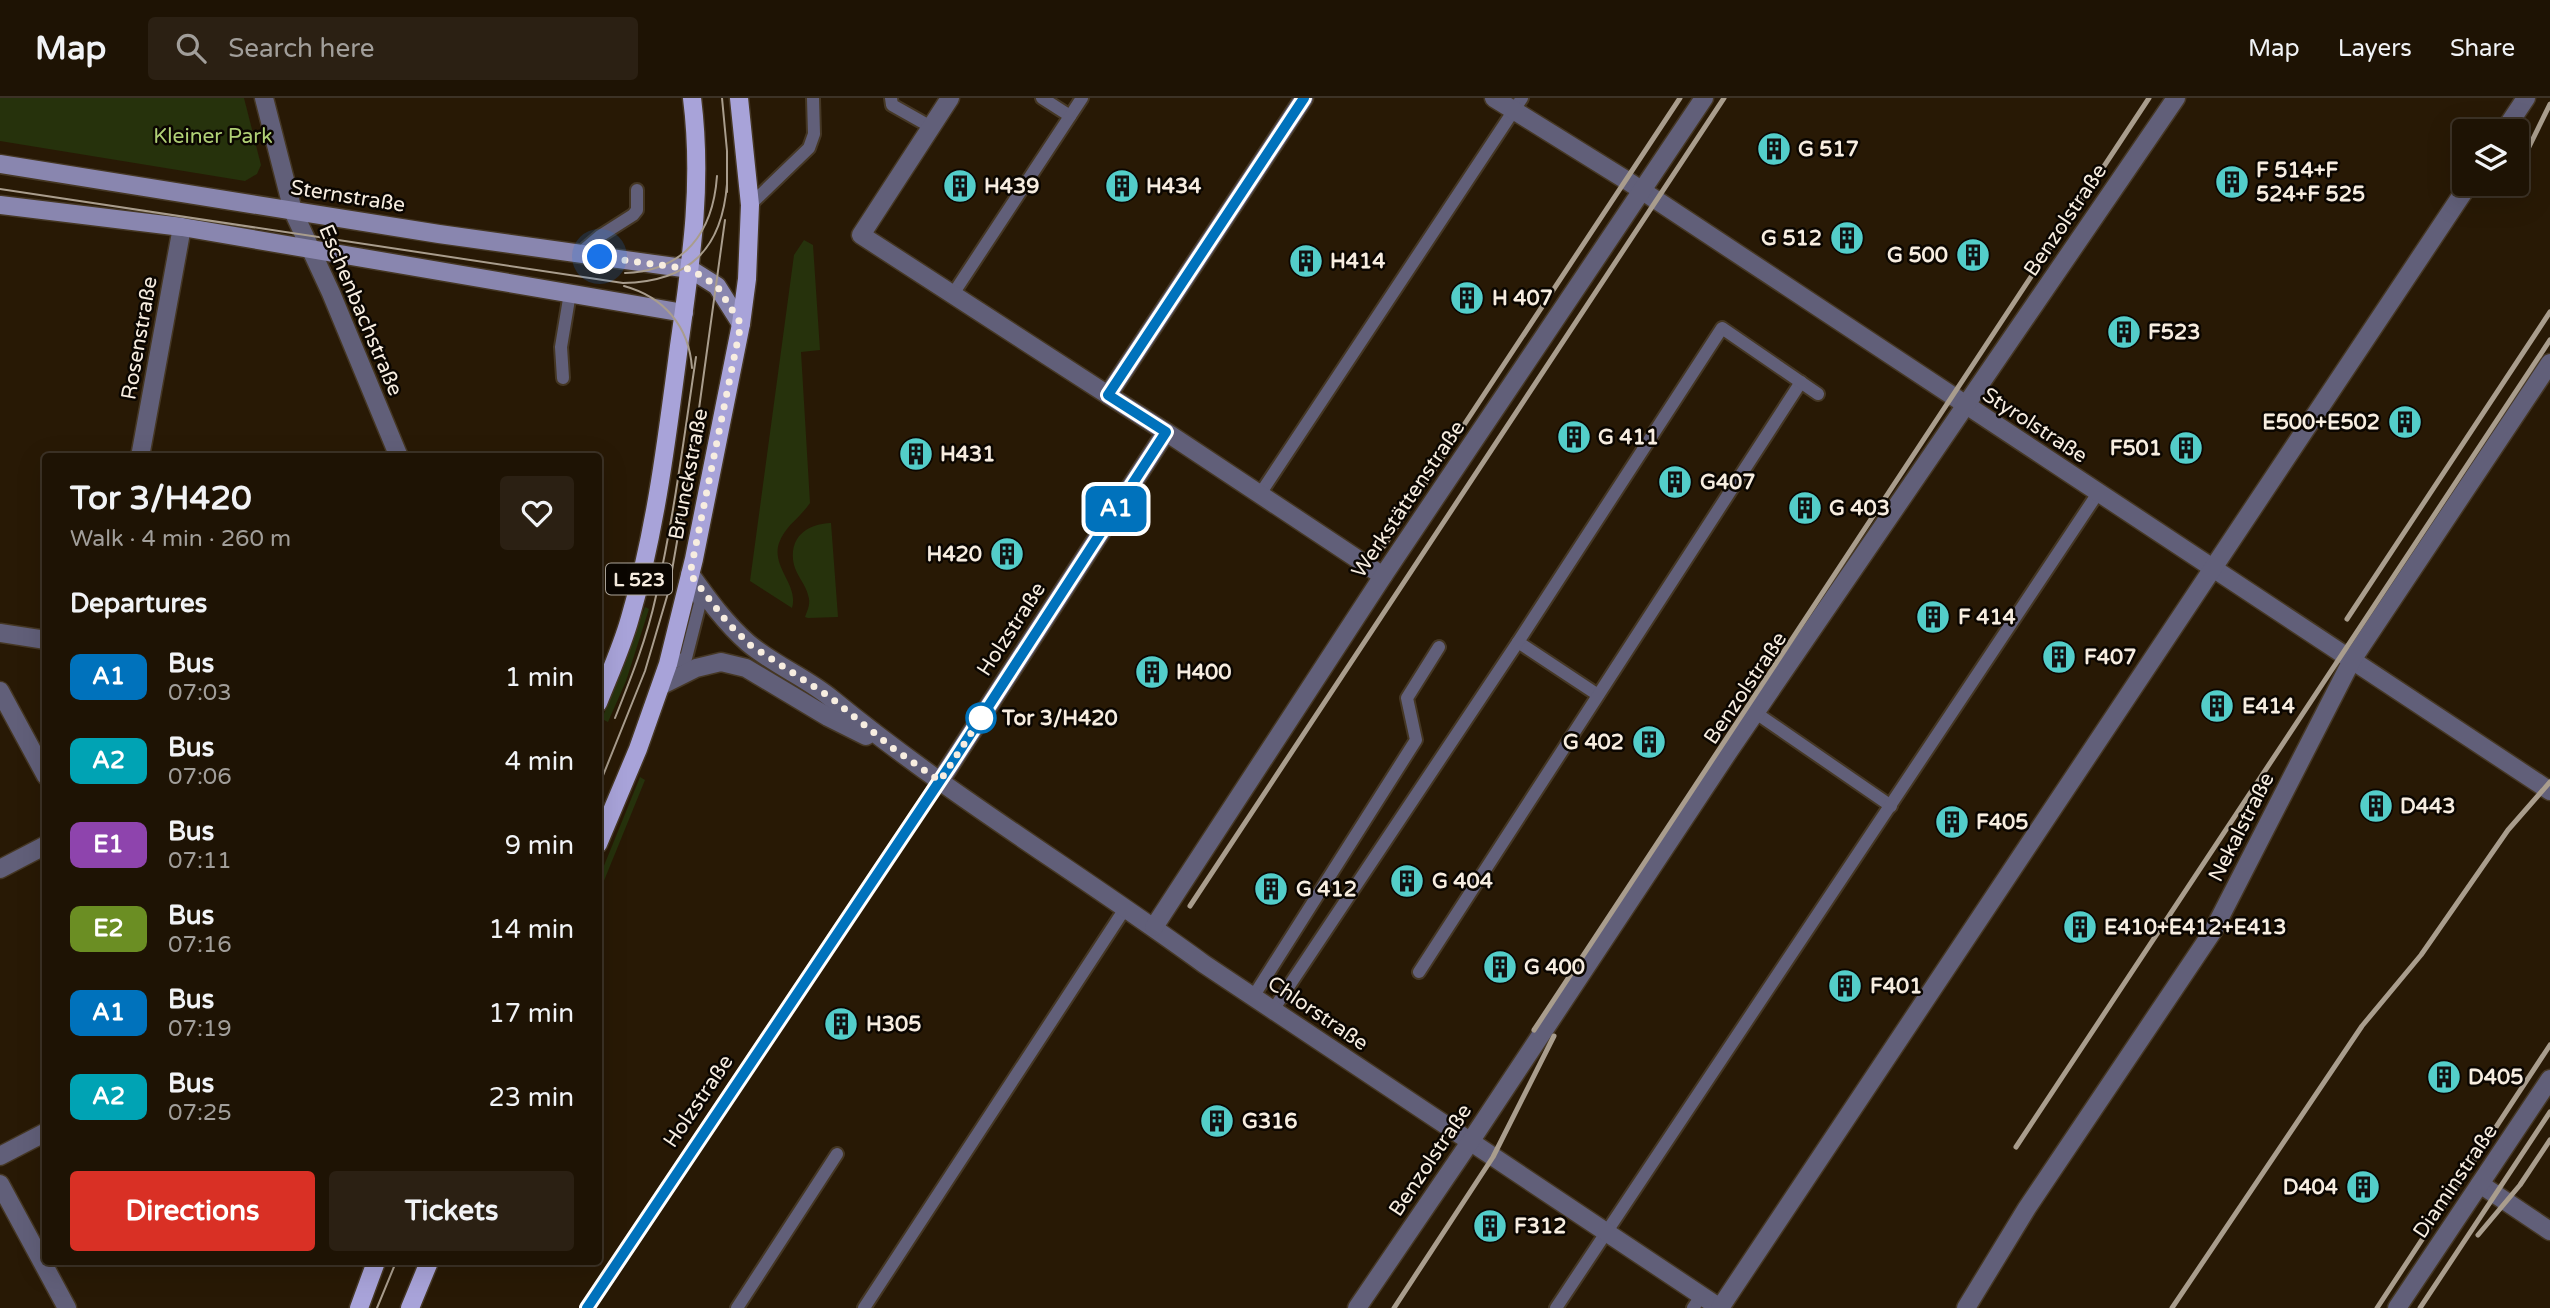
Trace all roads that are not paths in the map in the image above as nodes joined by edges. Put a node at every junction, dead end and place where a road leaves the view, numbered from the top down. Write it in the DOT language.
graph roads {
  1 [pos="264,98"];
  2 [pos="692,98"];
  3 [pos="739,98"];
  4 [pos="813,98"];
  5 [pos="891,98"];
  6 [pos="950,98"];
  7 [pos="1042,98"];
  8 [pos="1082,98"];
  9 [pos="1304,98"];
  10 [pos="1494,98"];
  11 [pos="1704,98"];
  12 [pos="2176,98"];
  13 [pos="2526,98"];
  14 [pos="1517,104"];
  15 [pos="1070,116"];
  16 [pos="2512,119"];
  17 [pos="931,127"];
  18 [pos="0,164"];
  19 [pos="637,190"];
  20 [pos="1643,191"];
  21 [pos="2461,196"];
  22 [pos="0,205"];
  23 [pos="750,205"];
  24 [pos="293,211"];
  25 [pos="182,227"];
  26 [pos="312,250"];
  27 [pos="579,254"];
  28 [pos="690,269"];
  29 [pos="570,293"];
  30 [pos="953,294"];
  31 [pos="684,313"];
  32 [pos="741,324"];
  33 [pos="2550,363"];
  34 [pos="563,378"];
  35 [pos="1801,382"];
  36 [pos="1818,394"];
  37 [pos="1108,395"];
  38 [pos="1966,407"];
  39 [pos="1166,432"];
  40 [pos="141,453"];
  41 [pos="397,453"];
  42 [pos="2098,493"];
  43 [pos="1260,494"];
  44 [pos="2213,568"];
  45 [pos="690,574"];
  46 [pos="1383,576"];
  47 [pos="0,633"];
  48 [pos="42,639"];
  49 [pos="1518,642"];
  50 [pos="1439,647"];
  51 [pos="2352,660"];
  52 [pos="662,685"];
  53 [pos="0,691"];
  54 [pos="602,692"];
  55 [pos="1598,695"];
  56 [pos="832,710"];
  57 [pos="1756,713"];
  58 [pos="42,769"];
  59 [pos="940,781"];
  60 [pos="2550,791"];
  61 [pos="1891,806"];
  62 [pos="602,834"];
  63 [pos="42,847"];
  64 [pos="0,869"];
  65 [pos="1126,907"];
  66 [pos="1154,927"];
  67 [pos="1419,972"];
  68 [pos="1253,997"];
  69 [pos="1273,1010"];
  70 [pos="2550,1079"];
  71 [pos="42,1134"];
  72 [pos="1470,1142"];
  73 [pos="837,1154"];
  74 [pos="0,1156"];
  75 [pos="0,1184"];
  76 [pos="2480,1184"];
  77 [pos="2550,1231"];
  78 [pos="1606,1233"];
  79 [pos="42,1262"];
  80 [pos="44,1265"];
  81 [pos="375,1265"];
  82 [pos="428,1265"];
  83 [pos="1698,1302"];
  84 [pos="67,1308"];
  85 [pos="359,1308"];
  86 [pos="410,1308"];
  87 [pos="587,1308"];
  88 [pos="737,1308"];
  89 [pos="864,1308"];
  90 [pos="1357,1308"];
  91 [pos="1556,1308"];
  92 [pos="1720,1308"];
  93 [pos="1966,1308"];
  94 [pos="2398,1308"];
  1 -- 24 [label="street, Eschenbachstraße"];
  2 -- 28 [label="main road, Brunckstraße / L 523"];
  3 -- 23 [label="main road, Brunckstraße / L 523"];
  4 -- 23 [label="lane"];
  5 -- 17 [label="lane"];
  6 -- 17 [label="street"];
  7 -- 15 [label="lane"];
  8 -- 15 [label="lane"];
  9 -- 37 [label="street"];
  10 -- 14 [label="street, Styrolstraße"];
  11 -- 20 [label="street, Werkstättenstraße"];
  12 -- 38 [label="street, Benzolstraße"];
  13 -- 16 [label="street"];
  14 -- 20 [label="street, Styrolstraße"];
  14 -- 43 [label="lane"];
  15 -- 30 [label="lane"];
  17 -- 30 [label="street"];
  18 -- 24 [label="main road, Sternstraße"];
  19 -- 27 [label="lane"];
  20 -- 38 [label="street, Styrolstraße"];
  20 -- 46 [label="street, Werkstättenstraße"];
  21 -- 44 [label="street"];
  22 -- 25 [label="main road"];
  23 -- 32 [label="main road, Brunckstraße / L 523"];
  24 -- 26 [label="street, Eschenbachstraße"];
  24 -- 27 [label="main road, Sternstraße"];
  25 -- 26 [label="main road"];
  25 -- 40 [label="street, Rosenstraße"];
  26 -- 29 [label="main road"];
  26 -- 41 [label="street, Eschenbachstraße"];
  27 -- 28 [label="main road, Sternstraße"];
  28 -- 31 [label="main road, Brunckstraße / L 523"];
  28 -- 32 [label="main road"];
  29 -- 31 [label="main road"];
  29 -- 34 [label="lane"];
  30 -- 37 [label="street"];
  31 -- 54 [label="main road, Brunckstraße / L 523"];
  32 -- 45 [label="main road, Brunckstraße / L 523"];
  33 -- 51 [label="street, Nekalstraße"];
  35 -- 36 [label="lane"];
  35 -- 49 [label="lane"];
  35 -- 55 [label="lane"];
  37 -- 39 [label="street"];
  38 -- 42 [label="street, Styrolstraße"];
  38 -- 57 [label="street, Benzolstraße"];
  39 -- 43 [label="street"];
  39 -- 59 [label="street, Holzstraße"];
  42 -- 44 [label="street, Styrolstraße"];
  42 -- 61 [label="lane"];
  43 -- 46 [label="street"];
  44 -- 51 [label="street, Styrolstraße"];
  44 -- 92 [label="street"];
  45 -- 52 [label="main road, Brunckstraße / L 523"];
  45 -- 56 [label="street"];
  46 -- 66 [label="street, Werkstättenstraße"];
  47 -- 48 [label="street"];
  49 -- 55 [label="lane"];
  49 -- 69 [label="lane"];
  50 -- 68 [label="lane"];
  51 -- 60 [label="street, Styrolstraße"];
  51 -- 93 [label="street, Nekalstraße"];
  52 -- 56 [label="street"];
  52 -- 62 [label="main road, Brunckstraße / L 523"];
  53 -- 58 [label="street"];
  55 -- 67 [label="lane"];
  56 -- 59 [label="street, Chlorstraße"];
  57 -- 61 [label="lane"];
  57 -- 72 [label="street, Benzolstraße"];
  59 -- 65 [label="street, Chlorstraße"];
  59 -- 87 [label="lane, Holzstraße"];
  61 -- 78 [label="lane"];
  63 -- 64 [label="street"];
  65 -- 66 [label="street, Chlorstraße"];
  65 -- 89 [label="lane"];
  66 -- 68 [label="street, Chlorstraße"];
  68 -- 69 [label="street, Chlorstraße"];
  69 -- 72 [label="street, Chlorstraße"];
  70 -- 76 [label="street, Diaminstraße"];
  71 -- 74 [label="street"];
  72 -- 78 [label="street, Chlorstraße"];
  72 -- 90 [label="street, Benzolstraße"];
  73 -- 88 [label="lane"];
  75 -- 79 [label="street"];
  76 -- 77 [label="street"];
  76 -- 94 [label="street, Diaminstraße"];
  78 -- 83 [label="street, Chlorstraße"];
  78 -- 91 [label="lane"];
  80 -- 84 [label="street"];
  81 -- 85 [label="main road"];
  82 -- 86 [label="main road"];
  83 -- 92 [label="street, Chlorstraße"];
}
